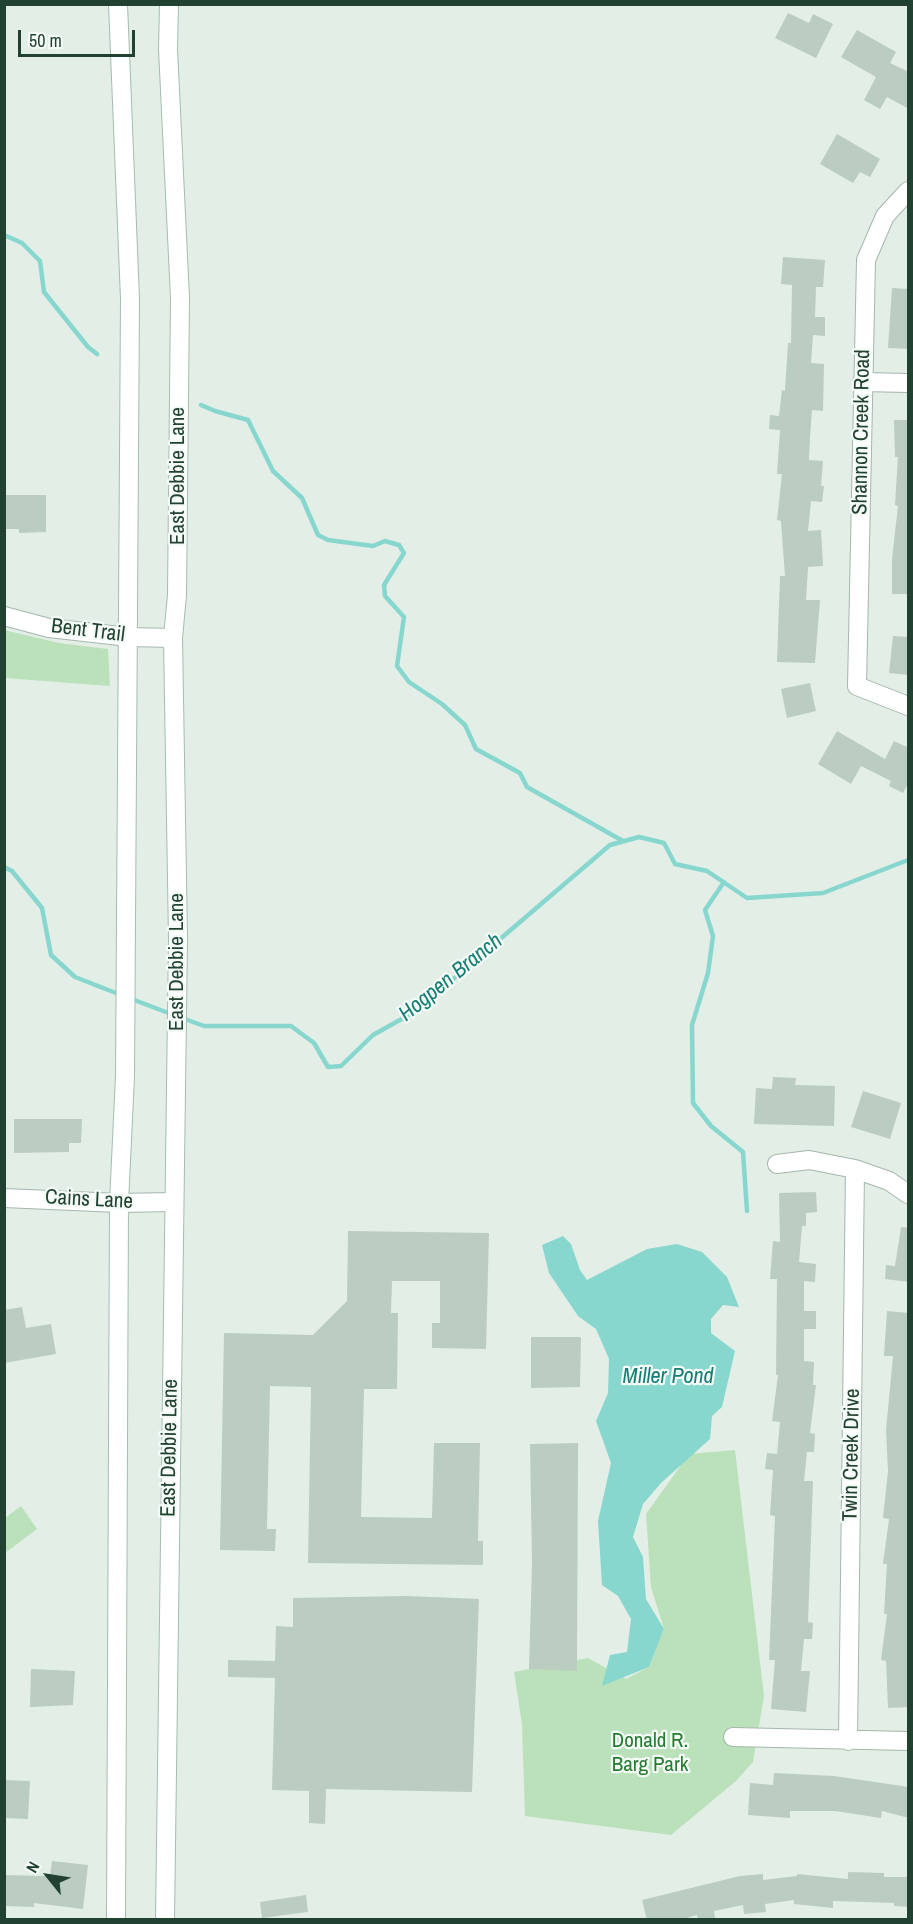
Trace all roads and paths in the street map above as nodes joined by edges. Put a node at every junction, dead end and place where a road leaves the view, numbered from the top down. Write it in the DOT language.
graph roads {
  1 [pos="118,4"];
  2 [pos="169,4"];
  3 [pos="909,191"];
  4 [pos="862,382"];
  5 [pos="909,383"];
  6 [pos="4,616"];
  7 [pos="129,637"];
  8 [pos="173,638"];
  9 [pos="909,706"];
  10 [pos="777,1164"];
  11 [pos="855,1169"];
  12 [pos="909,1194"];
  13 [pos="4,1198"];
  14 [pos="173,1202"];
  15 [pos="119,1203"];
  16 [pos="733,1737"];
  17 [pos="848,1740"];
  18 [pos="909,1741"];
  19 [pos="116,1920"];
  20 [pos="165,1920"];
  1 -- 7 [label="main road"];
  2 -- 8 [label="main road, East Debbie Lane"];
  3 -- 4 [label="main road, Shannon Creek Road"];
  4 -- 5 [label="main road"];
  4 -- 9 [label="main road, Shannon Creek Road"];
  6 -- 7 [label="main road, Bent Trail"];
  7 -- 8 [label="main road, Bent Trail"];
  7 -- 15 [label="main road"];
  8 -- 14 [label="main road, East Debbie Lane"];
  10 -- 11 [label="main road"];
  11 -- 12 [label="main road"];
  11 -- 17 [label="main road, Twin Creek Drive"];
  13 -- 15 [label="main road, Cains Lane"];
  14 -- 15 [label="main road, Cains Lane"];
  14 -- 20 [label="main road, East Debbie Lane"];
  15 -- 19 [label="main road"];
  16 -- 17 [label="main road"];
  17 -- 18 [label="main road"];
}
